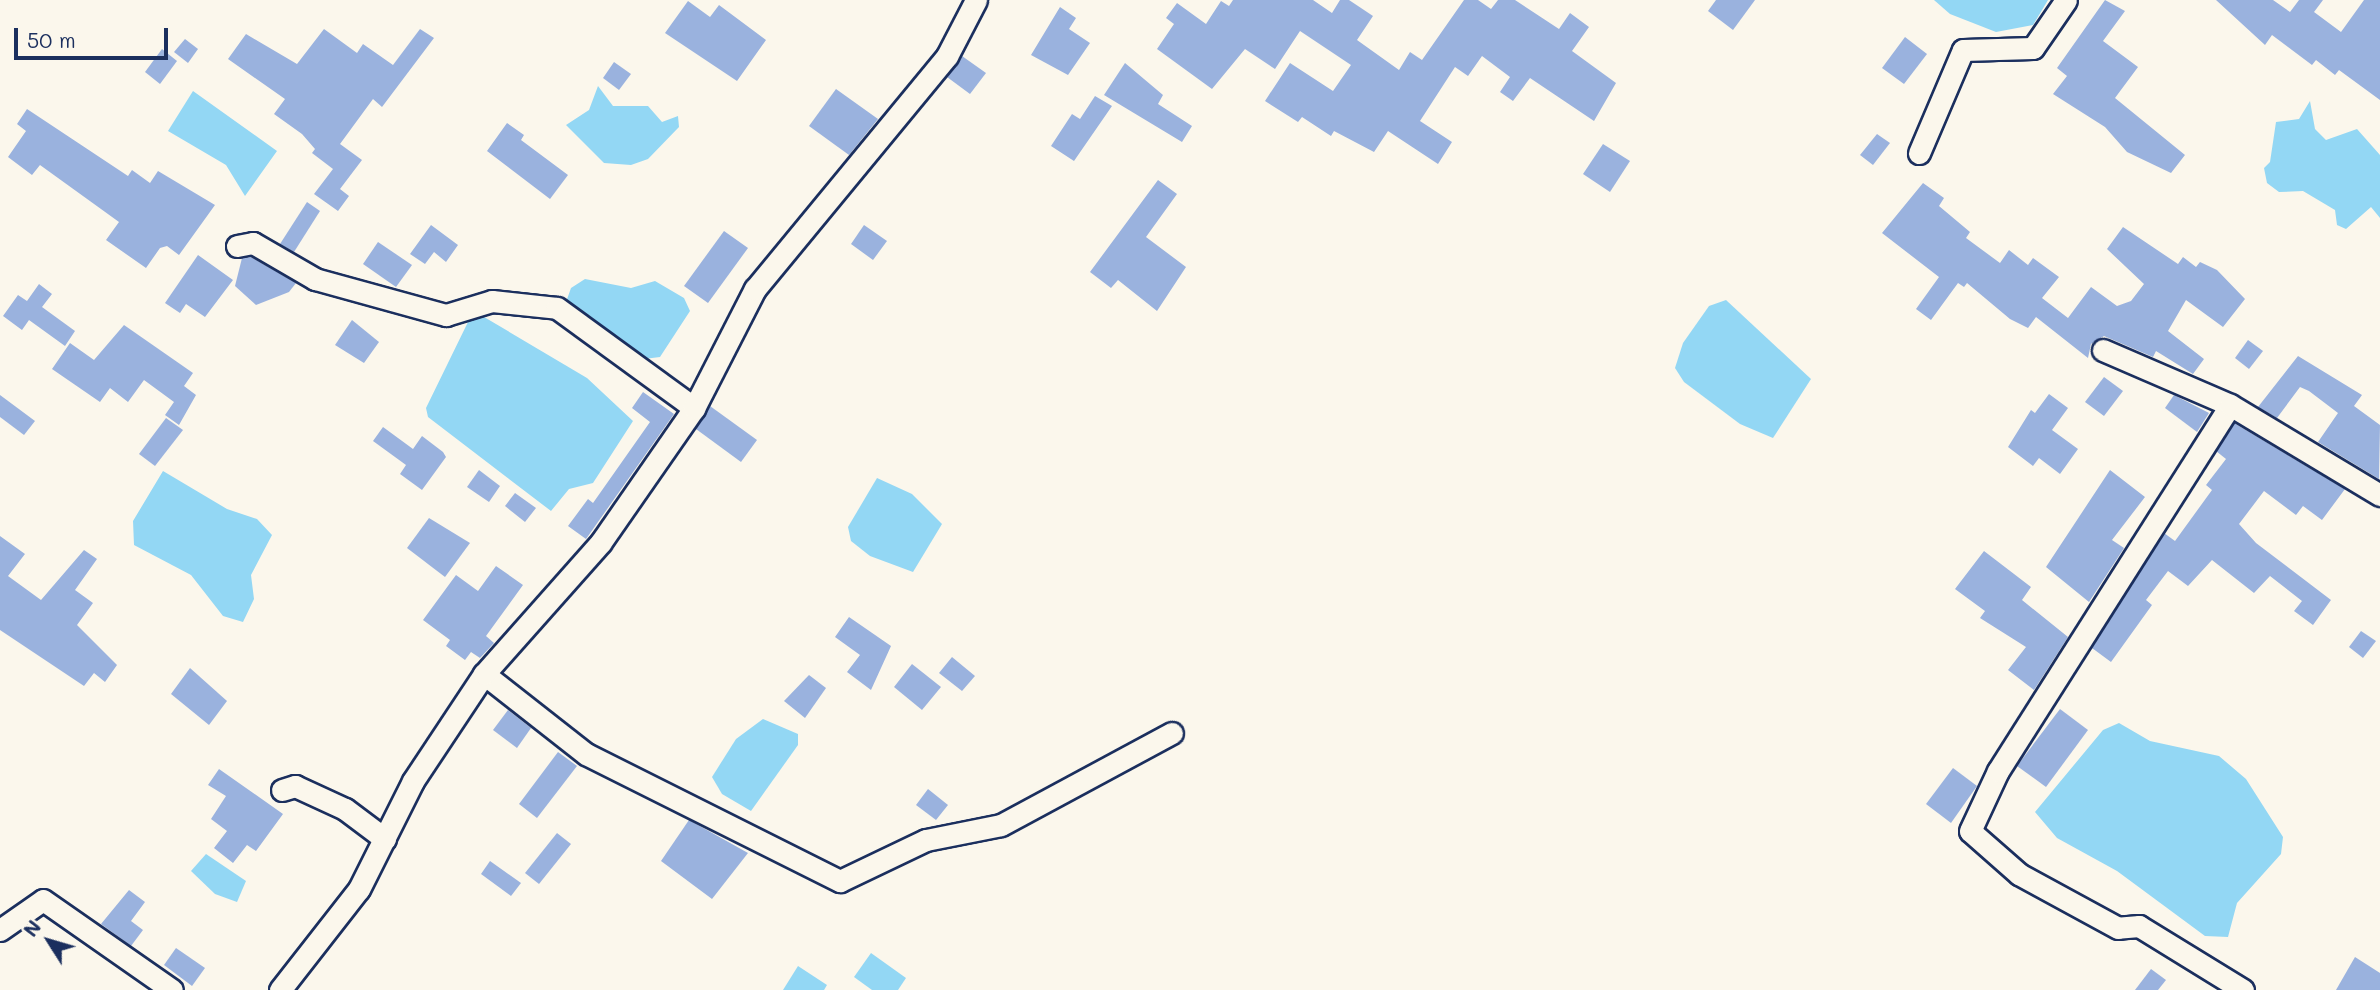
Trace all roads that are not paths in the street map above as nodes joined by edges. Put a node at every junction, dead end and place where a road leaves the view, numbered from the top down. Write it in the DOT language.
graph roads {
  1 [pos="976,0"];
  2 [pos="2066,0"];
  3 [pos="1919,153"];
  4 [pos="237,246"];
  5 [pos="2103,350"];
  6 [pos="2230,405"];
  7 [pos="694,408"];
  8 [pos="2380,495"];
  9 [pos="484,674"];
  10 [pos="1172,733"];
  11 [pos="282,790"];
  12 [pos="385,839"];
  13 [pos="0,930"];
  14 [pos="172,990"];
  15 [pos="280,990"];
  16 [pos="2243,990"];
  1 -- 7 [label="street"];
  2 -- 3 [label="street"];
  4 -- 7 [label="street"];
  5 -- 6 [label="street"];
  6 -- 8 [label="street"];
  6 -- 16 [label="street"];
  7 -- 9 [label="street"];
  9 -- 10 [label="street"];
  9 -- 12 [label="street"];
  11 -- 12 [label="street"];
  12 -- 15 [label="street"];
  13 -- 14 [label="street"];
}
